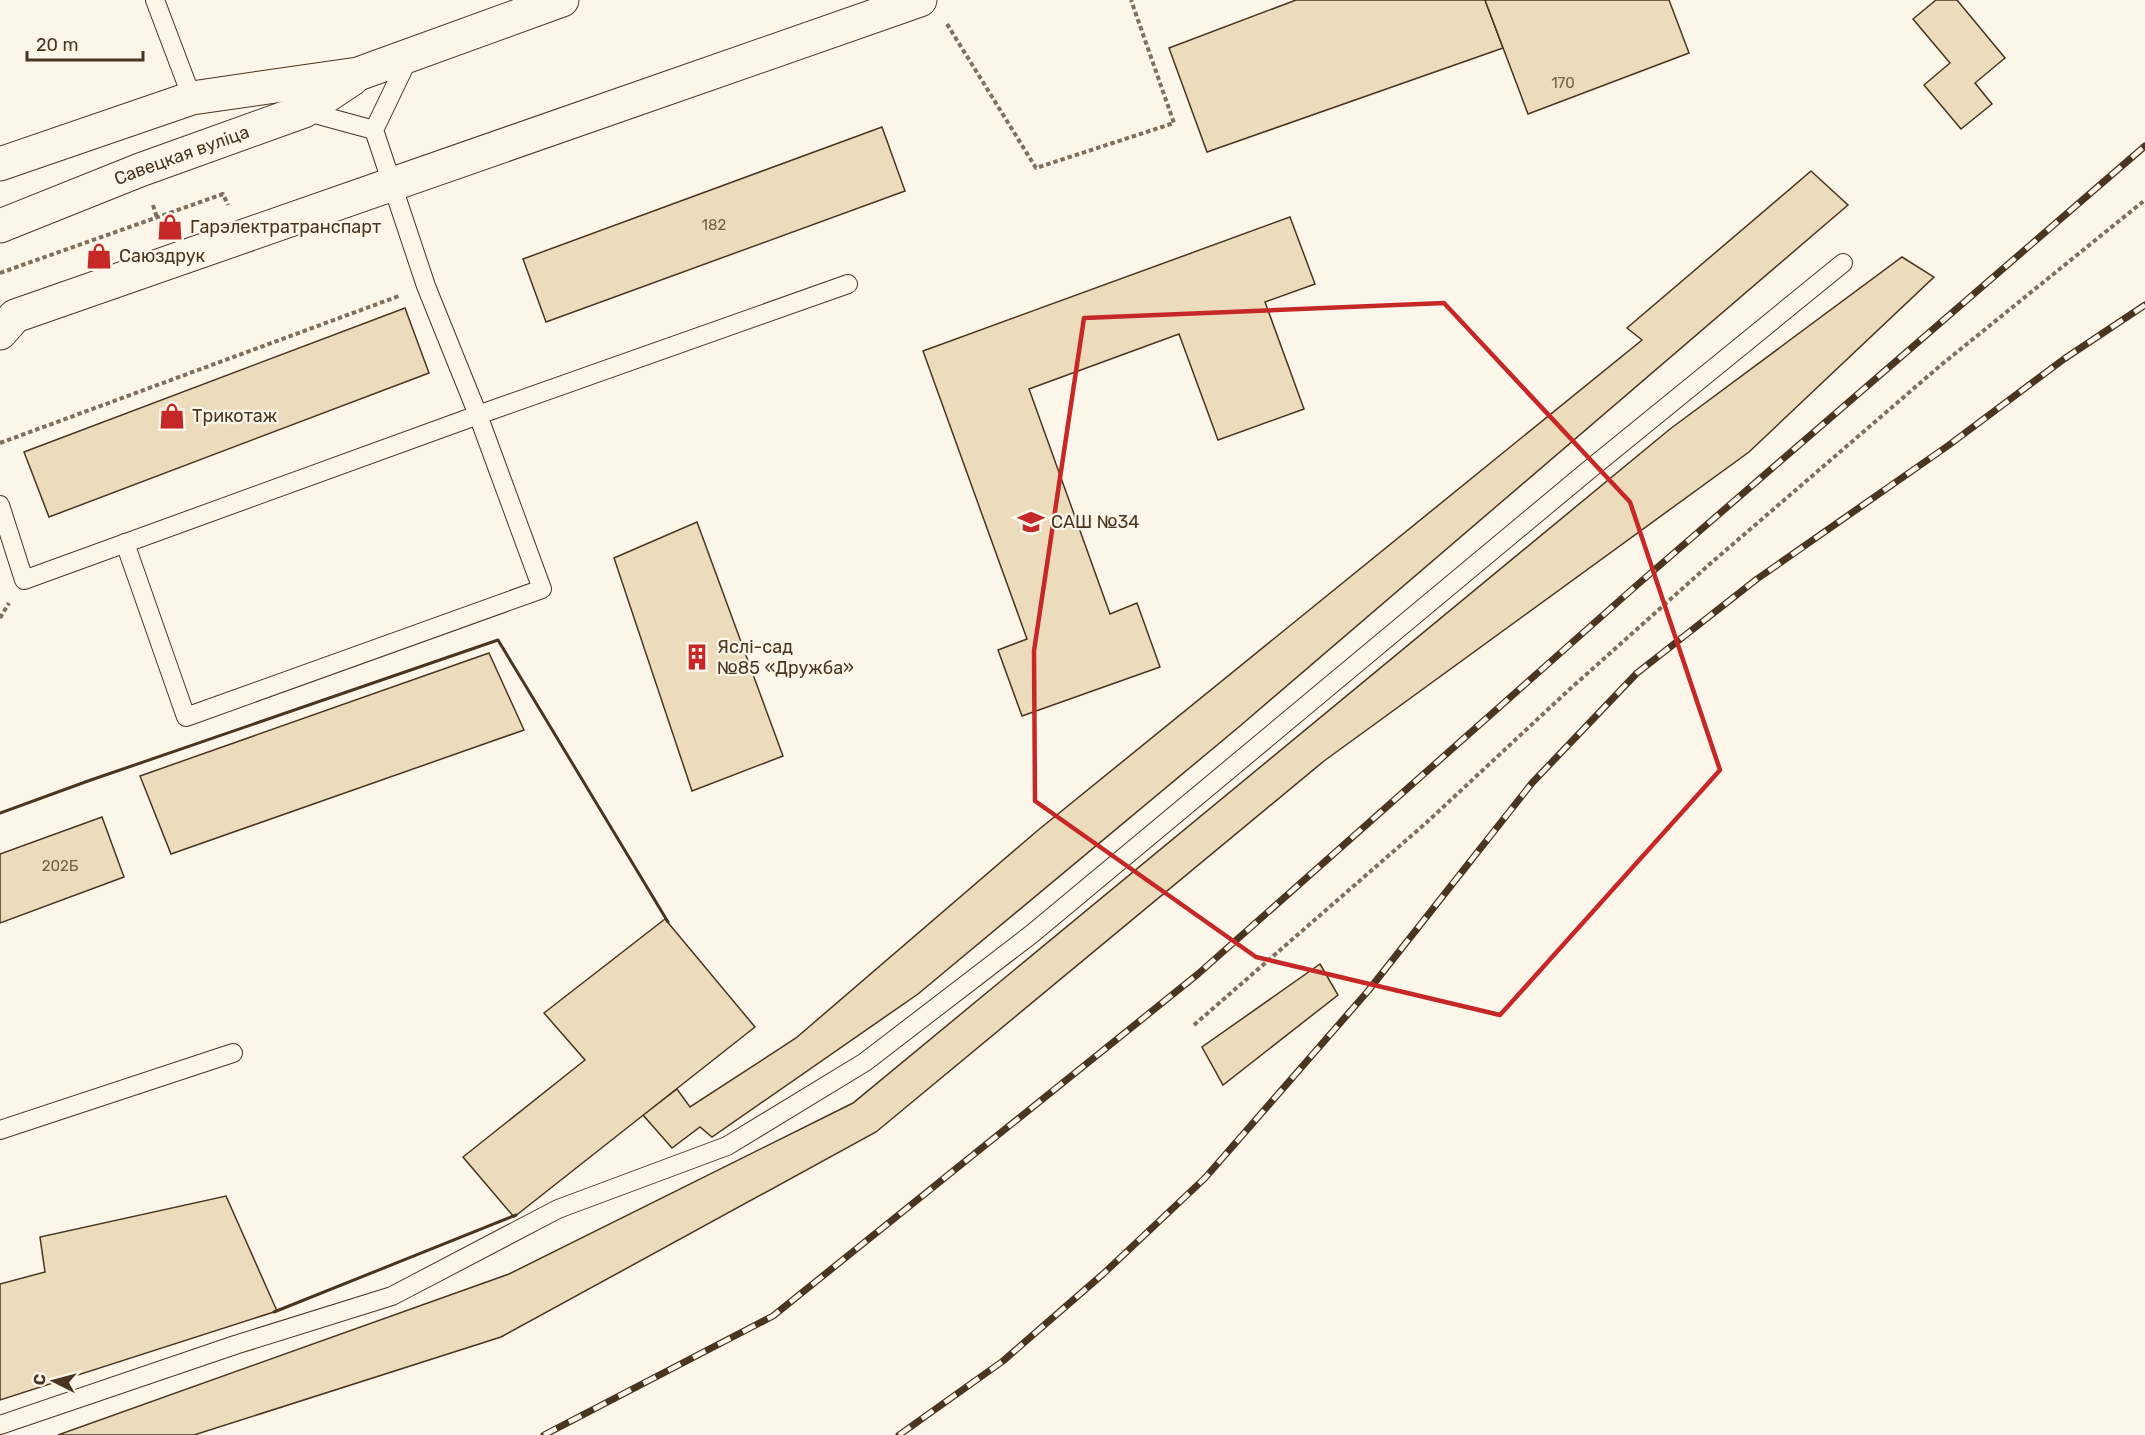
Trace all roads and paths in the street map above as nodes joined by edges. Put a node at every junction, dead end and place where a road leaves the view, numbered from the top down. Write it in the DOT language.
graph roads {
  1 [pos="155,0"];
  2 [pos="562,0"];
  3 [pos="1131,0"];
  4 [pos="932,10"];
  5 [pos="410,55"];
  6 [pos="358,74"];
  7 [pos="192,98"];
  8 [pos="304,111"];
  9 [pos="374,130"];
  10 [pos="0,164"];
  11 [pos="392,185"];
  12 [pos="223,194"];
  13 [pos="2145,200"];
  14 [pos="0,226"];
  15 [pos="1843,263"];
  16 [pos="0,273"];
  17 [pos="848,284"];
  18 [pos="426,286"];
  19 [pos="0,333"];
  20 [pos="478,415"];
  21 [pos="0,443"];
  22 [pos="0,505"];
  23 [pos="125,543"];
  24 [pos="1194,1025"];
  25 [pos="233,1053"];
  26 [pos="0,1130"];
  27 [pos="0,1425"];
  1 -- 7 [label="lane"];
  2 -- 5 [label="main road, Савецкая вуліца"];
  3 -- 4 [label="path"];
  4 -- 11 [label="main road"];
  5 -- 6 [label="main road, Савецкая вуліца"];
  5 -- 9 [label="lane"];
  6 -- 7 [label="main road, Савецкая вуліца"];
  6 -- 8 [label="main road, Савецкая вуліца"];
  7 -- 10 [label="main road, Савецкая вуліца"];
  8 -- 9 [label="lane"];
  8 -- 14 [label="main road, Савецкая вуліца"];
  9 -- 11 [label="lane"];
  11 -- 18 [label="lane"];
  11 -- 19 [label="main road"];
  12 -- 16 [label="path"];
  13 -- 24 [label="path"];
  15 -- 27 [label="lane"];
  17 -- 20 [label="lane"];
  18 -- 20 [label="lane"];
  18 -- 21 [label="path"];
  20 -- 23 [label="lane"];
  20 -- 23 [label="lane"];
  22 -- 23 [label="lane"];
  25 -- 26 [label="lane"];
}
